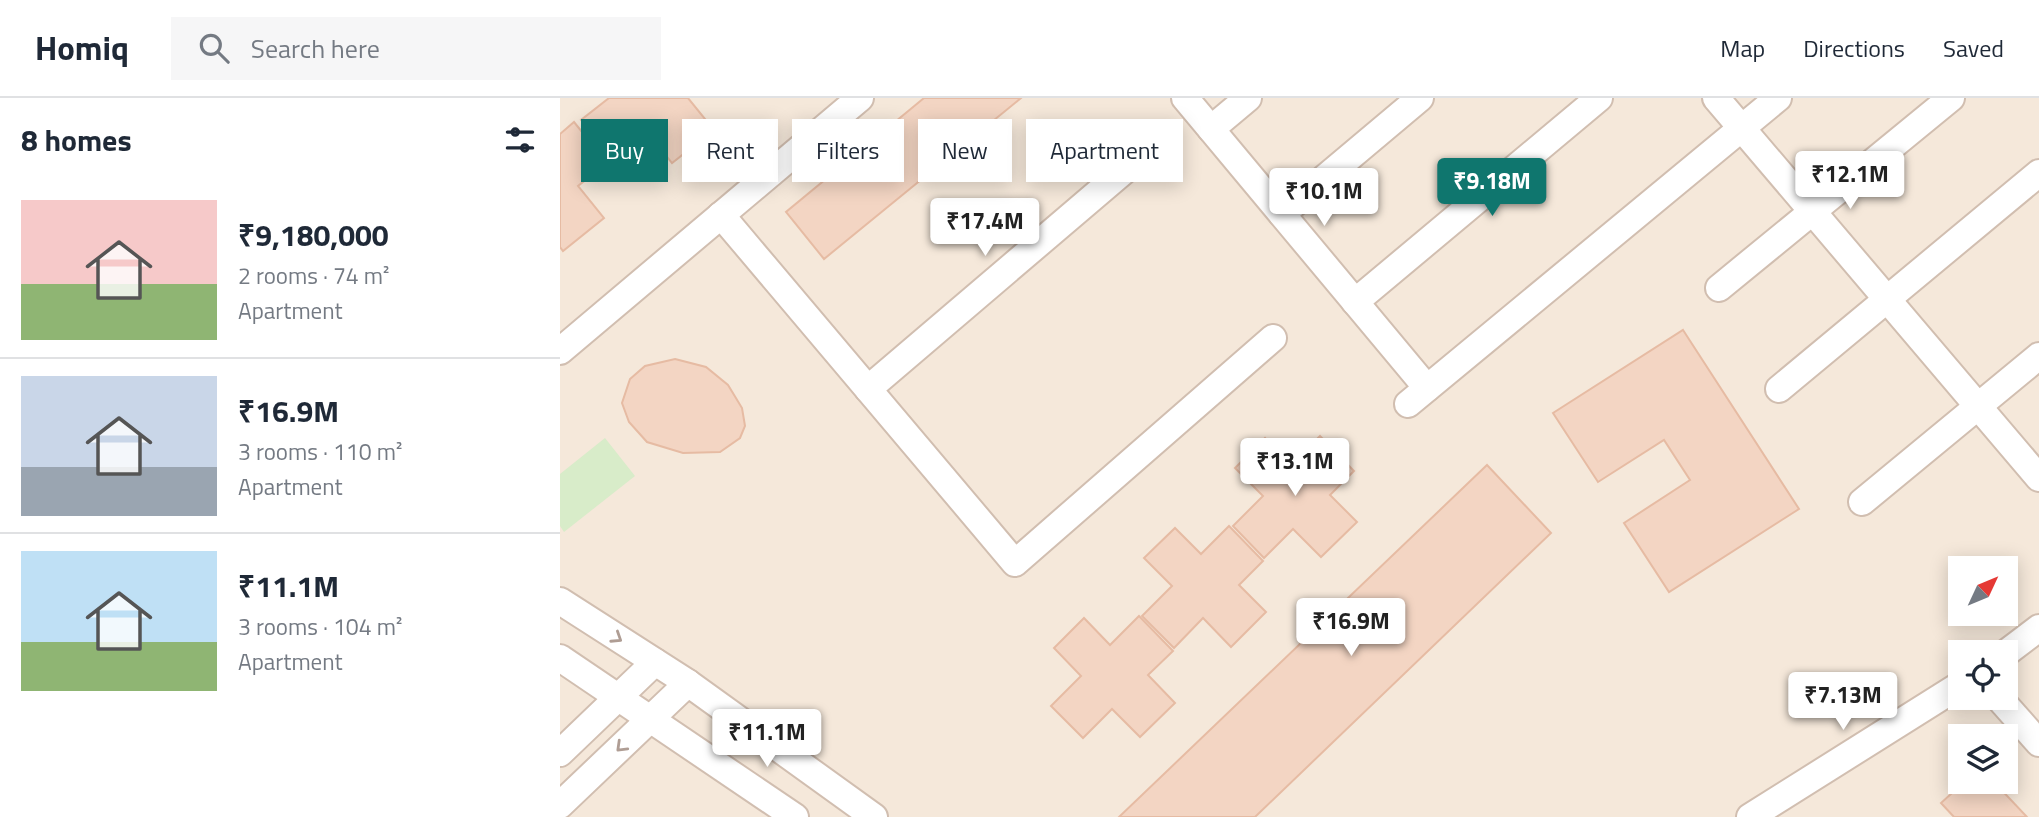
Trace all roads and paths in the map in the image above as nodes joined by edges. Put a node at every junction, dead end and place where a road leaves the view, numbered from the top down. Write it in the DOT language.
graph roads {
  1 [pos="860,98"];
  2 [pos="1185,98"];
  3 [pos="1248,98"];
  4 [pos="1420,98"];
  5 [pos="1599,98"];
  6 [pos="1716,98"];
  7 [pos="1778,98"];
  8 [pos="1951,98"];
  9 [pos="1741,128"];
  10 [pos="1211,129"];
  11 [pos="2039,173"];
  12 [pos="1111,182"];
  13 [pos="1812,212"];
  14 [pos="1282,214"];
  15 [pos="721,215"];
  16 [pos="1719,288"];
  17 [pos="1886,300"];
  18 [pos="1355,302"];
  19 [pos="1273,338"];
  20 [pos="560,351"];
  21 [pos="2039,356"];
  22 [pos="868,389"];
  23 [pos="1779,389"];
  24 [pos="1977,407"];
  25 [pos="2039,478"];
  26 [pos="1862,502"];
  27 [pos="560,601"];
  28 [pos="2039,628"];
  29 [pos="2018,644"];
  30 [pos="560,658"];
  31 [pos="655,662"];
  32 [pos="688,683"];
  33 [pos="1948,693"];
  34 [pos="618,698"];
  35 [pos="2010,710"];
  36 [pos="650,719"];
  37 [pos="2039,743"];
  38 [pos="560,753"];
  39 [pos="560,805"];
  40 [pos="795,817"];
  41 [pos="874,817"];
  42 [pos="1750,817"];
  1 -- 15 [label="street"];
  2 -- 10 [label="street"];
  3 -- 10 [label="street"];
  4 -- 14 [label="street"];
  5 -- 18 [label="street"];
  6 -- 9 [label="street"];
  7 -- 9 [label="street"];
  8 -- 13 [label="street"];
  9 -- 13 [label="street"];
  9 -- 18 [label="street"];
  10 -- 14 [label="street"];
  11 -- 17 [label="street"];
  12 -- 22 [label="street"];
  13 -- 16 [label="street"];
  13 -- 17 [label="street"];
  14 -- 18 [label="street"];
  15 -- 20 [label="street"];
  15 -- 22 [label="street"];
  17 -- 23 [label="street"];
  17 -- 24 [label="street"];
  19 -- 22 [label="street"];
  21 -- 24 [label="street"];
  24 -- 25 [label="street"];
  24 -- 26 [label="street"];
  27 -- 31 [label="street, one-way"];
  28 -- 29 [label="street"];
  30 -- 34 [label="street"];
  31 -- 32 [label="street"];
  31 -- 34 [label="street"];
  32 -- 36 [label="street"];
  32 -- 41 [label="street"];
  33 -- 42 [label="street"];
  34 -- 36 [label="street"];
  34 -- 38 [label="street"];
  35 -- 37 [label="street"];
  36 -- 39 [label="street, one-way"];
  36 -- 40 [label="street"];
}
